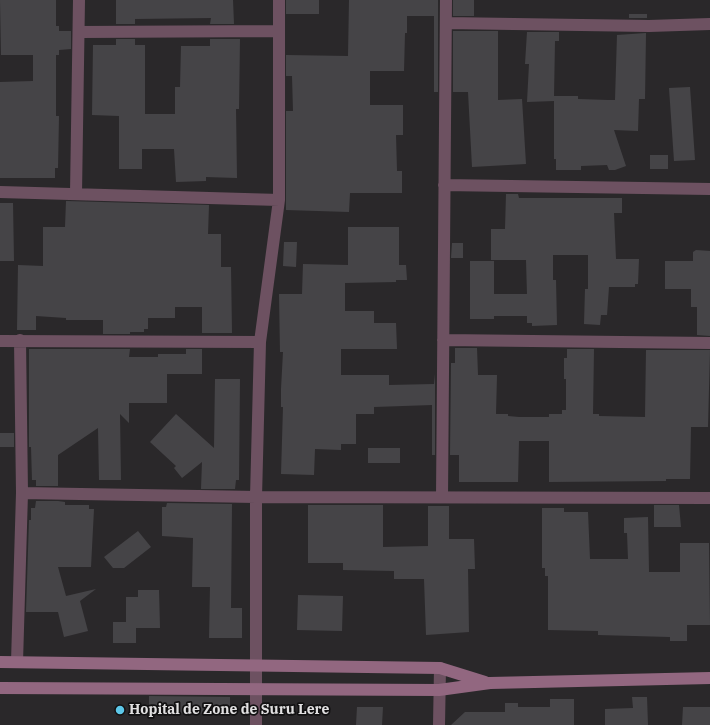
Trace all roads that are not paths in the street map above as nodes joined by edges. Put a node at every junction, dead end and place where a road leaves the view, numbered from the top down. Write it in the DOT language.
graph roads {
  1 [pos="79,0"];
  2 [pos="279,0"];
  3 [pos="446,0"];
  4 [pos="446,23"];
  5 [pos="710,24"];
  6 [pos="279,31"];
  7 [pos="80,32"];
  8 [pos="444,185"];
  9 [pos="710,189"];
  10 [pos="0,192"];
  11 [pos="76,194"];
  12 [pos="279,200"];
  13 [pos="20,340"];
  14 [pos="443,340"];
  15 [pos="0,341"];
  16 [pos="260,342"];
  17 [pos="710,343"];
  18 [pos="22,493"];
  19 [pos="256,496"];
  20 [pos="442,496"];
  21 [pos="710,498"];
  22 [pos="0,662"];
  23 [pos="17,662"];
  24 [pos="257,666"];
  25 [pos="440,668"];
  26 [pos="710,678"];
  27 [pos="490,683"];
  28 [pos="0,688"];
  29 [pos="256,689"];
  30 [pos="440,690"];
  31 [pos="256,725"];
  32 [pos="439,725"];
  1 -- 7 [label="street"];
  2 -- 6 [label="street"];
  3 -- 4 [label="street"];
  4 -- 5 [label="street"];
  4 -- 8 [label="street"];
  6 -- 7 [label="street"];
  6 -- 12 [label="street"];
  7 -- 11 [label="street"];
  8 -- 9 [label="street"];
  8 -- 14 [label="street"];
  10 -- 11 [label="street"];
  11 -- 12 [label="street"];
  12 -- 16 [label="street"];
  13 -- 15 [label="street"];
  13 -- 16 [label="street"];
  13 -- 18 [label="street"];
  14 -- 17 [label="street"];
  14 -- 20 [label="street"];
  16 -- 19 [label="street"];
  18 -- 19 [label="street"];
  18 -- 23 [label="street"];
  19 -- 20 [label="street"];
  19 -- 24 [label="street"];
  20 -- 21 [label="street"];
  22 -- 23 [label="street"];
  23 -- 24 [label="street"];
  24 -- 25 [label="street"];
  24 -- 29 [label="street"];
  25 -- 27 [label="street"];
  25 -- 30 [label="street"];
  26 -- 27 [label="street"];
  27 -- 30 [label="street"];
  28 -- 29 [label="street"];
  29 -- 30 [label="street"];
  29 -- 31 [label="street"];
  30 -- 32 [label="street"];
}
